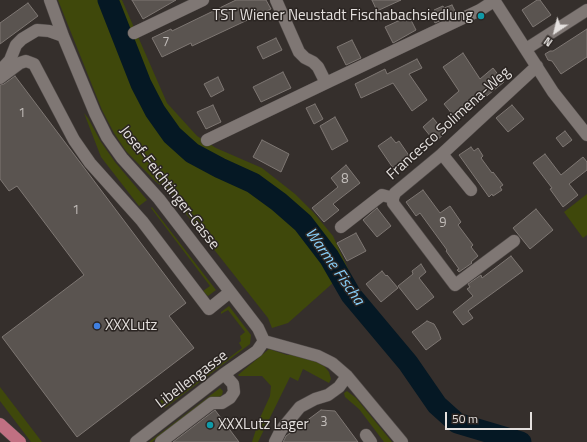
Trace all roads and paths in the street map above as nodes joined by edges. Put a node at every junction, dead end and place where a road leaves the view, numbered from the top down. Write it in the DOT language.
graph roads {
  1 [pos="50,0"];
  2 [pos="203,0"];
  3 [pos="276,0"];
  4 [pos="494,0"];
  5 [pos="587,10"];
  6 [pos="134,32"];
  7 [pos="63,36"];
  8 [pos="526,49"];
  9 [pos="537,66"];
  10 [pos="0,71"];
  11 [pos="0,78"];
  12 [pos="326,83"];
  13 [pos="587,135"];
  14 [pos="207,140"];
  15 [pos="442,154"];
  16 [pos="471,190"];
  17 [pos="393,198"];
  18 [pos="341,227"];
  19 [pos="514,241"];
  20 [pos="230,292"];
  21 [pos="264,341"];
  22 [pos="224,374"];
  23 [pos="347,376"];
  24 [pos="2,426"];
  25 [pos="8,442"];
  26 [pos="20,442"];
  27 [pos="136,442"];
  28 [pos="161,442"];
  29 [pos="275,442"];
  30 [pos="402,442"];
  1 -- 7 [label="street, Josef-Feichtinger-Gasse"];
  2 -- 6 [label="street"];
  3 -- 12 [label="street"];
  4 -- 8 [label="street"];
  4 -- 12 [label="street"];
  5 -- 8 [label="street"];
  7 -- 10 [label="street"];
  7 -- 20 [label="street, Josef-Feichtinger-Gasse"];
  8 -- 9 [label="street"];
  9 -- 13 [label="street"];
  9 -- 15 [label="street, Francesco Solimena-Weg"];
  11 -- 20 [label="street"];
  12 -- 14 [label="street"];
  15 -- 16 [label="street"];
  15 -- 17 [label="street, Francesco Solimena-Weg"];
  17 -- 18 [label="street"];
  17 -- 19 [label="street, Francesco Solimena-Weg"];
  20 -- 21 [label="street, Josef-Feichtinger-Gasse"];
  21 -- 22 [label="street, Libellengasse"];
  21 -- 23 [label="street"];
  22 -- 27 [label="street, Libellengasse"];
  22 -- 28 [label="street"];
  23 -- 29 [label="street"];
  23 -- 30 [label="street"];
  24 -- 25 [label="main road"];
  24 -- 26 [label="main road"];
}
